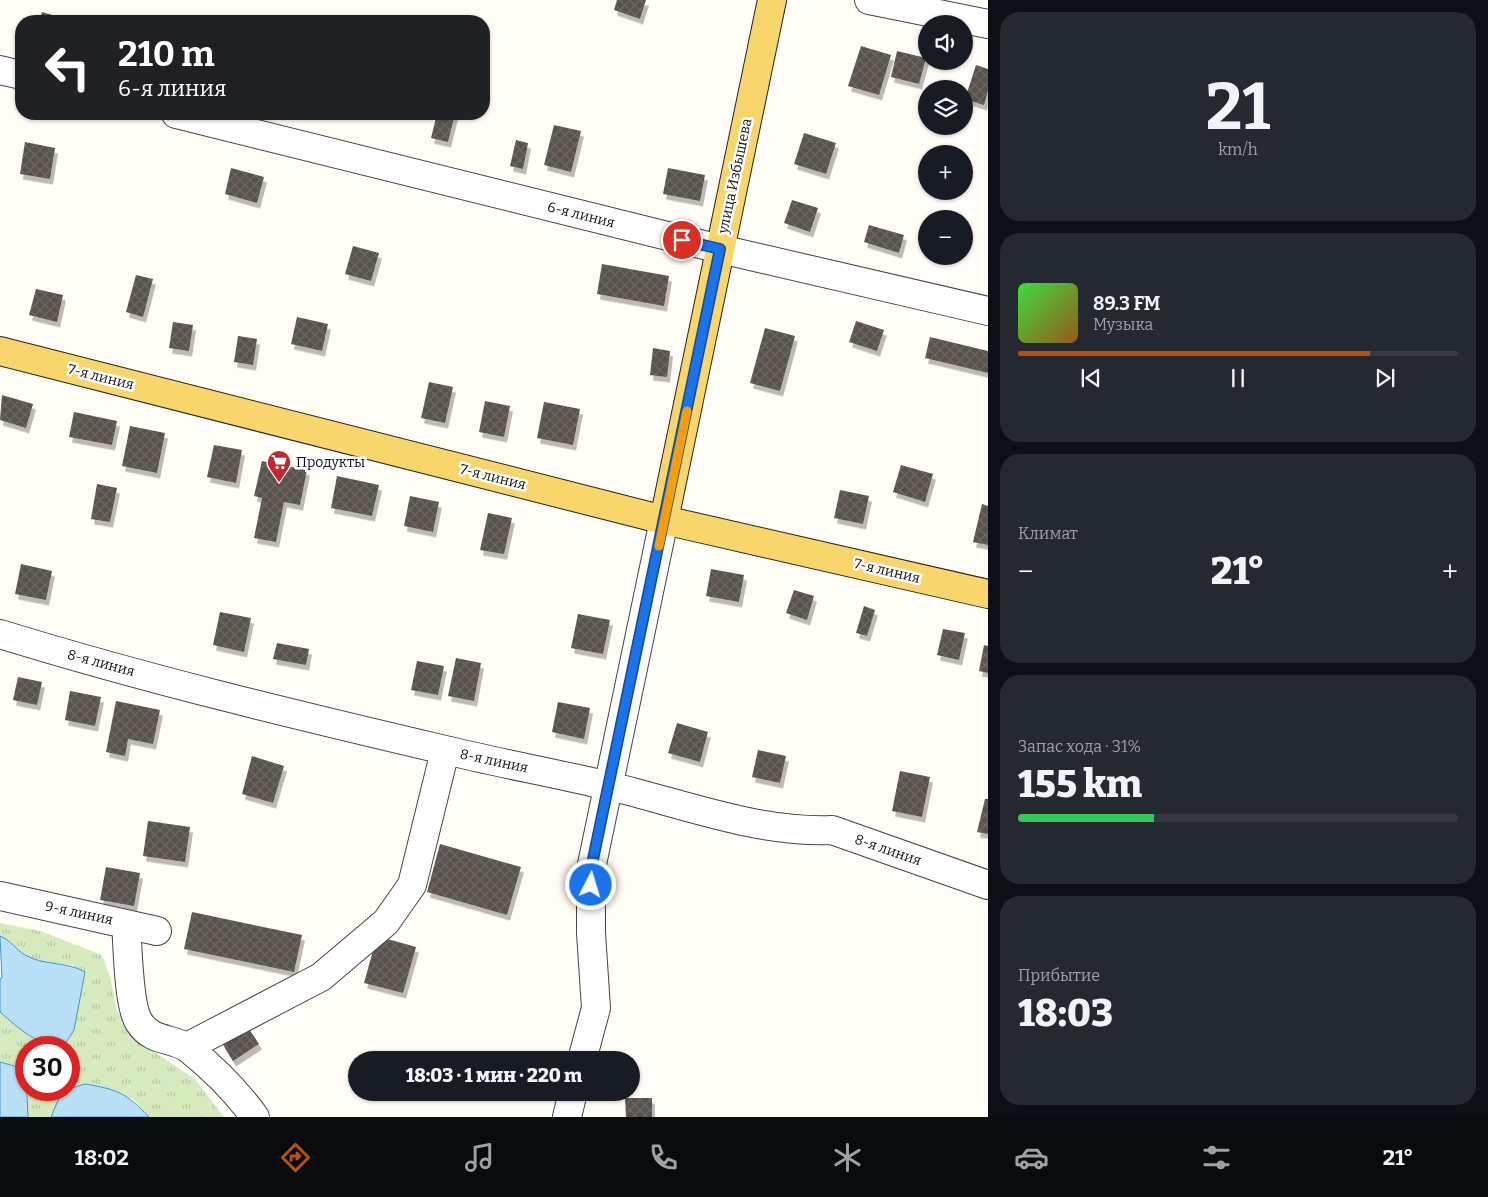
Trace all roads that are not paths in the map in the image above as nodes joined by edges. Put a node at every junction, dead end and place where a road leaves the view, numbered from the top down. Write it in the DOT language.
graph roads {
  1 [pos="772,0"];
  2 [pos="869,0"];
  3 [pos="988,24"];
  4 [pos="0,70"];
  5 [pos="15,74"];
  6 [pos="200,120"];
  7 [pos="720,249"];
  8 [pos="988,311"];
  9 [pos="0,351"];
  10 [pos="664,520"];
  11 [pos="988,594"];
  12 [pos="0,634"];
  13 [pos="445,750"];
  14 [pos="609,786"];
  15 [pos="988,885"];
  16 [pos="0,896"];
  17 [pos="126,924"];
  18 [pos="157,931"];
  19 [pos="187,1047"];
  20 [pos="584,1051"];
  21 [pos="571,1101"];
  22 [pos="255,1117"];
  23 [pos="567,1117"];
  1 -- 7 [label="main road, улица Избышева"];
  2 -- 3 [label="street"];
  4 -- 5 [label="street"];
  6 -- 7 [label="street, 6-я линия"];
  7 -- 8 [label="street, 6-я линия"];
  7 -- 10 [label="main road, улица Избышева"];
  9 -- 10 [label="main road, 7-я линия"];
  10 -- 11 [label="main road, 7-я линия"];
  10 -- 14 [label="street, улица Избышева"];
  12 -- 13 [label="street, 8-я линия"];
  13 -- 14 [label="street, 8-я линия"];
  13 -- 19 [label="street"];
  14 -- 15 [label="street, 8-я линия"];
  14 -- 20 [label="street, улица Избышева"];
  16 -- 17 [label="street, 9-я линия"];
  17 -- 18 [label="street, 9-я линия"];
  17 -- 19 [label="street"];
  19 -- 22 [label="street"];
  21 -- 23 [label="street"];
}
